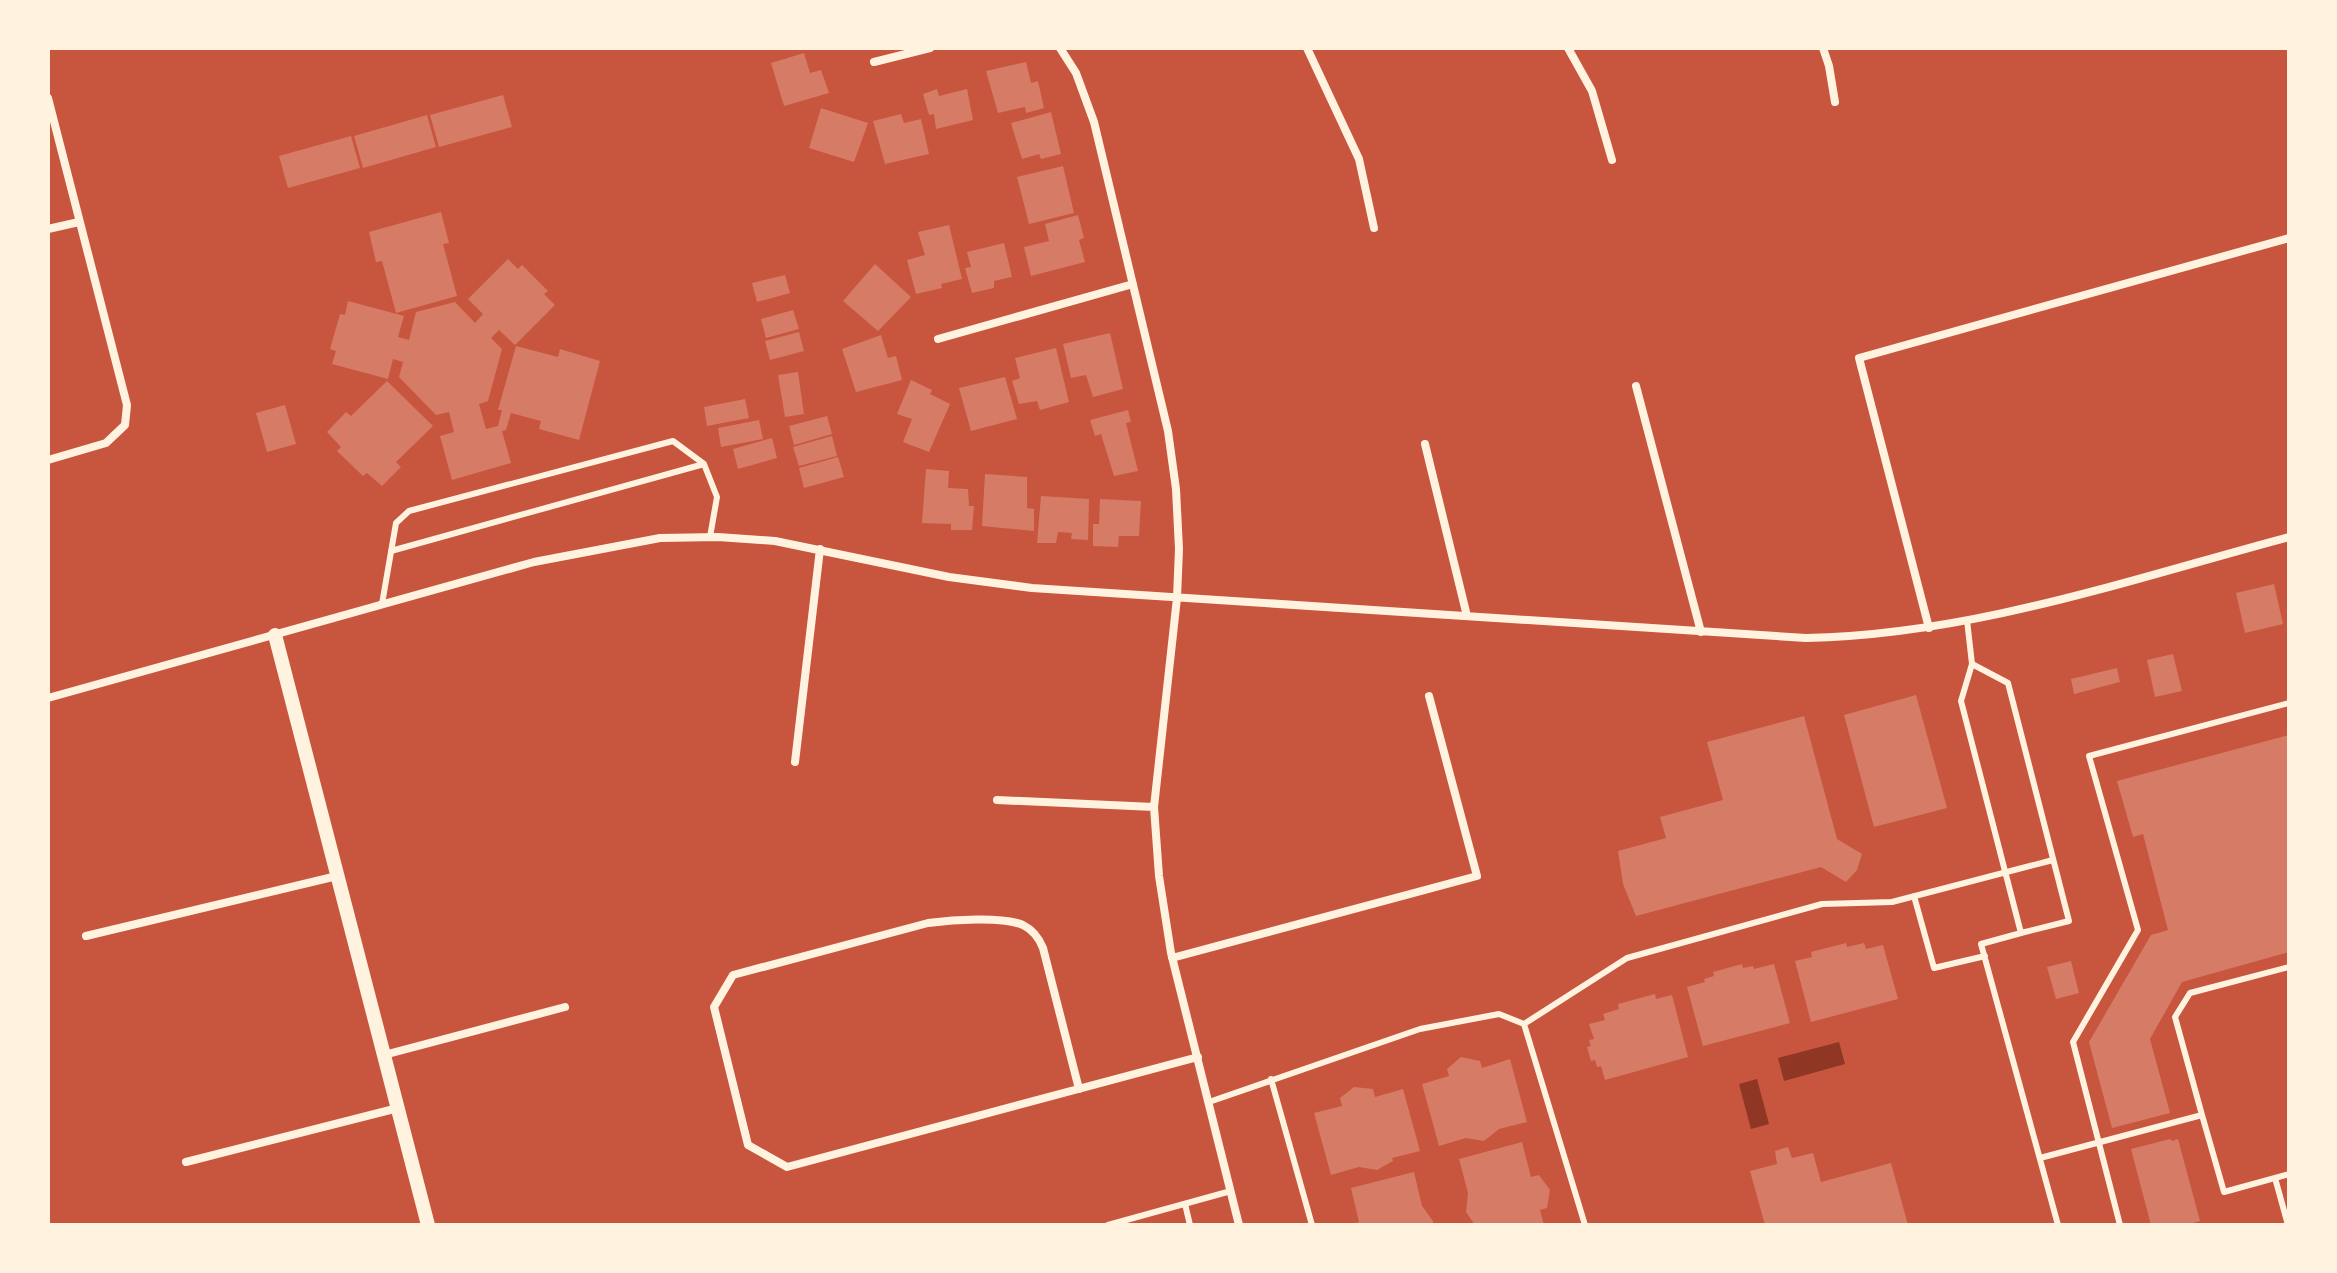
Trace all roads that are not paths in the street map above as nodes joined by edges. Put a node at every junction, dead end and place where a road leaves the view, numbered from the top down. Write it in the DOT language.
graph roads {
  1 [pos="930,48"];
  2 [pos="1060,48"];
  3 [pos="1307,48"];
  4 [pos="1568,48"];
  5 [pos="1823,48"];
  6 [pos="874,62"];
  7 [pos="48,98"];
  8 [pos="1835,102"];
  9 [pos="1612,160"];
  10 [pos="79,222"];
  11 [pos="1374,228"];
  12 [pos="48,229"];
  13 [pos="2289,238"];
  14 [pos="1133,284"];
  15 [pos="938,339"];
  16 [pos="1636,386"];
  17 [pos="1425,444"];
  18 [pos="48,460"];
  19 [pos="704,464"];
  20 [pos="710,537"];
  21 [pos="2289,537"];
  22 [pos="820,549"];
  23 [pos="391,551"];
  24 [pos="1177,598"];
  25 [pos="382,604"];
  26 [pos="1467,616"];
  27 [pos="1967,620"];
  28 [pos="1929,628"];
  29 [pos="1701,632"];
  30 [pos="275,635"];
  31 [pos="1972,664"];
  32 [pos="1429,696"];
  33 [pos="48,698"];
  34 [pos="2289,703"];
  35 [pos="795,762"];
  36 [pos="997,800"];
  37 [pos="1154,807"];
  38 [pos="2053,860"];
  39 [pos="2005,872"];
  40 [pos="337,876"];
  41 [pos="1914,896"];
  42 [pos="2021,933"];
  43 [pos="86,936"];
  44 [pos="1985,956"];
  45 [pos="1172,958"];
  46 [pos="2289,967"];
  47 [pos="565,1007"];
  48 [pos="1524,1024"];
  49 [pos="384,1055"];
  50 [pos="1198,1057"];
  51 [pos="1271,1079"];
  52 [pos="1079,1089"];
  53 [pos="1209,1102"];
  54 [pos="398,1108"];
  55 [pos="2202,1115"];
  56 [pos="2099,1143"];
  57 [pos="2040,1158"];
  58 [pos="186,1162"];
  59 [pos="2289,1174"];
  60 [pos="2275,1178"];
  61 [pos="1231,1191"];
  62 [pos="1185,1204"];
  63 [pos="428,1225"];
  64 [pos="1108,1225"];
  65 [pos="1190,1225"];
  66 [pos="1239,1225"];
  67 [pos="1312,1225"];
  68 [pos="1585,1225"];
  69 [pos="2058,1225"];
  70 [pos="2120,1225"];
  71 [pos="2288,1225"];
  1 -- 6 [label="street"];
  2 -- 14 [label="street"];
  3 -- 11 [label="street"];
  4 -- 9 [label="street"];
  5 -- 8 [label="street"];
  7 -- 10 [label="street"];
  10 -- 12 [label="street"];
  10 -- 18 [label="street"];
  13 -- 28 [label="street"];
  14 -- 15 [label="street"];
  14 -- 24 [label="street"];
  16 -- 29 [label="street"];
  17 -- 26 [label="street"];
  19 -- 20 [label="lane"];
  19 -- 23 [label="lane"];
  19 -- 23 [label="lane"];
  20 -- 22 [label="street"];
  20 -- 25 [label="street"];
  21 -- 27 [label="street"];
  22 -- 24 [label="street"];
  22 -- 35 [label="street"];
  23 -- 25 [label="lane"];
  24 -- 26 [label="street"];
  24 -- 37 [label="street"];
  25 -- 30 [label="street"];
  26 -- 29 [label="street"];
  27 -- 28 [label="street"];
  27 -- 31 [label="lane"];
  28 -- 29 [label="street"];
  30 -- 33 [label="street"];
  30 -- 40 [label="street"];
  31 -- 38 [label="lane"];
  31 -- 39 [label="lane"];
  32 -- 45 [label="street"];
  34 -- 56 [label="lane"];
  36 -- 37 [label="street"];
  37 -- 45 [label="street"];
  38 -- 39 [label="lane"];
  38 -- 42 [label="lane"];
  39 -- 41 [label="lane"];
  39 -- 42 [label="lane"];
  40 -- 43 [label="street"];
  40 -- 49 [label="street"];
  41 -- 44 [label="lane"];
  41 -- 48 [label="lane"];
  42 -- 44 [label="lane"];
  44 -- 57 [label="lane"];
  45 -- 50 [label="street"];
  46 -- 55 [label="lane"];
  47 -- 49 [label="street"];
  48 -- 51 [label="lane"];
  48 -- 68 [label="lane"];
  49 -- 54 [label="street"];
  50 -- 52 [label="street"];
  50 -- 53 [label="street"];
  51 -- 53 [label="lane"];
  51 -- 67 [label="lane"];
  52 -- 52 [label="street"];
  53 -- 61 [label="street"];
  54 -- 58 [label="street"];
  54 -- 63 [label="street"];
  55 -- 56 [label="lane"];
  55 -- 60 [label="lane"];
  56 -- 57 [label="lane"];
  56 -- 70 [label="lane"];
  57 -- 69 [label="lane"];
  59 -- 60 [label="lane"];
  60 -- 71 [label="lane"];
  61 -- 62 [label="lane"];
  61 -- 66 [label="street"];
  62 -- 64 [label="lane"];
  62 -- 65 [label="lane"];
}
